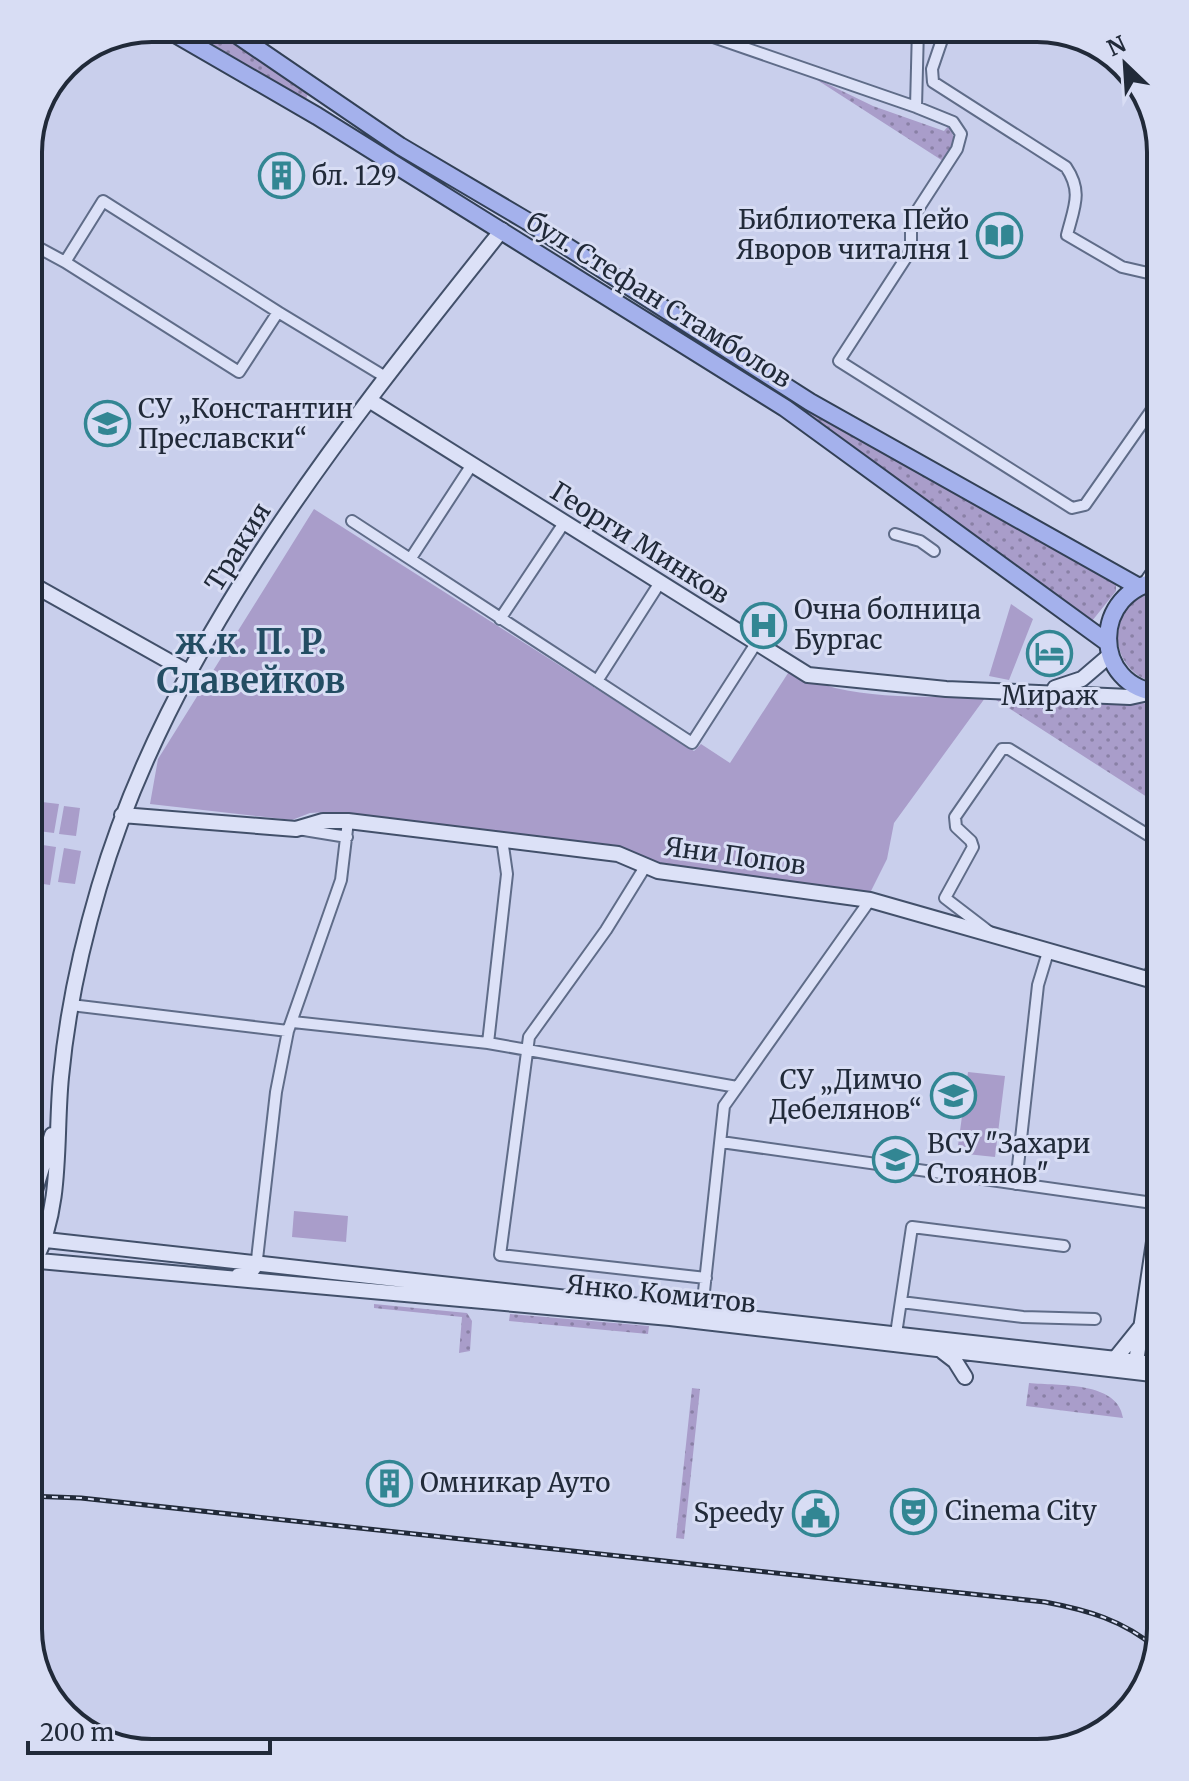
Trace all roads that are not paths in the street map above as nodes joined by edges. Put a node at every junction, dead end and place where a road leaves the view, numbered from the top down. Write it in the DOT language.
graph roads {
  1 [pos="188,42"];
  2 [pos="248,42"];
  3 [pos="728,42"];
  4 [pos="918,42"];
  5 [pos="941,42"];
  6 [pos="916,107"];
  7 [pos="502,230"];
  8 [pos="42,250"];
  9 [pos="65,262"];
  10 [pos="1147,273"];
  11 [pos="612,277"];
  12 [pos="278,312"];
  13 [pos="387,378"];
  14 [pos="369,400"];
  15 [pos="1147,423"];
  16 [pos="471,466"];
  17 [pos="352,521"];
  18 [pos="564,523"];
  19 [pos="895,534"];
  20 [pos="934,551"];
  21 [pos="411,558"];
  22 [pos="1147,583"];
  23 [pos="659,584"];
  24 [pos="1147,585"];
  25 [pos="42,590"];
  26 [pos="500,619"];
  27 [pos="755,645"];
  28 [pos="1109,649"];
  29 [pos="190,673"];
  30 [pos="597,681"];
  31 [pos="1147,687"];
  32 [pos="1043,691"];
  33 [pos="1147,694"];
  34 [pos="122,815"];
  35 [pos="348,821"];
  36 [pos="296,829"];
  37 [pos="1147,834"];
  38 [pos="347,837"];
  39 [pos="502,839"];
  40 [pos="645,867"];
  41 [pos="870,900"];
  42 [pos="996,937"];
  43 [pos="1048,952"];
  44 [pos="1147,979"];
  45 [pos="71,1005"];
  46 [pos="291,1026"];
  47 [pos="488,1043"];
  48 [pos="525,1052"];
  49 [pos="737,1087"];
  50 [pos="57,1120"];
  51 [pos="721,1142"];
  52 [pos="42,1171"];
  53 [pos="1016,1184"];
  54 [pos="1147,1199"];
  55 [pos="52,1211"];
  56 [pos="42,1227"];
  57 [pos="42,1240"];
  58 [pos="75,1244"];
  59 [pos="1064,1246"];
  60 [pos="184,1253"];
  61 [pos="256,1261"];
  62 [pos="42,1262"];
  63 [pos="177,1276"];
  64 [pos="706,1278"];
  65 [pos="223,1279"];
  66 [pos="1147,1286"];
  67 [pos="901,1302"];
  68 [pos="702,1310"];
  69 [pos="1095,1319"];
  70 [pos="1141,1326"];
  71 [pos="896,1334"];
  72 [pos="1147,1335"];
  73 [pos="968,1349"];
  74 [pos="942,1351"];
  75 [pos="1115,1359"];
  76 [pos="1147,1366"];
  77 [pos="1136,1367"];
  78 [pos="1147,1371"];
  79 [pos="965,1377"];
  1 -- 7 [label="main road, бул. Стефан Стамболов"];
  2 -- 11 [label="main road, бул. Стефан Стамболов"];
  3 -- 6 [label="street"];
  4 -- 6 [label="street"];
  5 -- 10 [label="street"];
  6 -- 15 [label="street"];
  7 -- 11 [label="main road"];
  7 -- 13 [label="main road, Тракия"];
  7 -- 28 [label="main road, бул. Стефан Стамболов"];
  8 -- 9 [label="street"];
  9 -- 12 [label="street"];
  9 -- 12 [label="street"];
  11 -- 22 [label="main road, бул. Стефан Стамболов"];
  12 -- 13 [label="street"];
  13 -- 14 [label="main road, Тракия"];
  14 -- 16 [label="main road, Георги Минков"];
  14 -- 29 [label="main road, Тракия"];
  16 -- 18 [label="main road, Георги Минков"];
  16 -- 21 [label="street"];
  17 -- 21 [label="street"];
  18 -- 23 [label="main road, Георги Минков"];
  18 -- 26 [label="street"];
  19 -- 20 [label="street"];
  21 -- 26 [label="street"];
  23 -- 27 [label="main road, Георги Минков"];
  23 -- 30 [label="street"];
  24 -- 28 [label="main road"];
  25 -- 29 [label="main road"];
  26 -- 30 [label="street"];
  27 -- 30 [label="street"];
  27 -- 32 [label="main road, Георги Минков"];
  28 -- 31 [label="main road, бул. Стефан Стамболов"];
  28 -- 32 [label="main road, Георги Минков"];
  29 -- 34 [label="main road, Тракия"];
  32 -- 33 [label="main road, Георги Минков"];
  34 -- 36 [label="main road, Яни Попов"];
  34 -- 45 [label="main road, Тракия"];
  35 -- 36 [label="main road, Яни Попов"];
  35 -- 38 [label="street"];
  35 -- 39 [label="main road, Яни Попов"];
  36 -- 38 [label="street, Яни Попов"];
  37 -- 42 [label="street"];
  38 -- 46 [label="street"];
  39 -- 40 [label="main road, Яни Попов"];
  39 -- 47 [label="street"];
  40 -- 41 [label="main road, Яни Попов"];
  40 -- 48 [label="street"];
  41 -- 42 [label="main road, Яни Попов"];
  41 -- 49 [label="street"];
  42 -- 43 [label="main road, Яни Попов"];
  43 -- 44 [label="main road, Яни Попов"];
  43 -- 53 [label="street"];
  45 -- 46 [label="street"];
  45 -- 50 [label="main road, Тракия"];
  46 -- 47 [label="street"];
  46 -- 61 [label="street"];
  47 -- 48 [label="street"];
  48 -- 49 [label="street"];
  48 -- 64 [label="street"];
  49 -- 51 [label="street"];
  50 -- 52 [label="main road, Тракия"];
  50 -- 55 [label="main road, Тракия"];
  51 -- 53 [label="street"];
  51 -- 64 [label="street"];
  53 -- 54 [label="street"];
  55 -- 56 [label="main road, Тракия"];
  55 -- 58 [label="main road"];
  57 -- 58 [label="main road, Янко Комитов"];
  58 -- 60 [label="main road, Янко Комитов"];
  59 -- 67 [label="street"];
  60 -- 61 [label="main road, Янко Комитов"];
  60 -- 63 [label="main road"];
  61 -- 65 [label="street, Янко Комитов"];
  61 -- 68 [label="main road, Янко Комитов"];
  62 -- 63 [label="main road, Янко Комитов"];
  63 -- 65 [label="main road, Янко Комитов"];
  64 -- 68 [label="street"];
  65 -- 74 [label="main road, Янко Комитов"];
  66 -- 70 [label="main road"];
  67 -- 69 [label="street"];
  67 -- 71 [label="street"];
  68 -- 71 [label="main road, Янко Комитов"];
  70 -- 72 [label="main road"];
  70 -- 75 [label="main road"];
  70 -- 77 [label="main road"];
  71 -- 73 [label="main road, Янко Комитов"];
  73 -- 74 [label="main road, Янко Комитов"];
  73 -- 75 [label="main road, Янко Комитов"];
  73 -- 77 [label="main road, Янко Комитов"];
  74 -- 79 [label="main road"];
  75 -- 77 [label="main road, Янко Комитов"];
  76 -- 77 [label="main road"];
  77 -- 78 [label="main road"];
}
